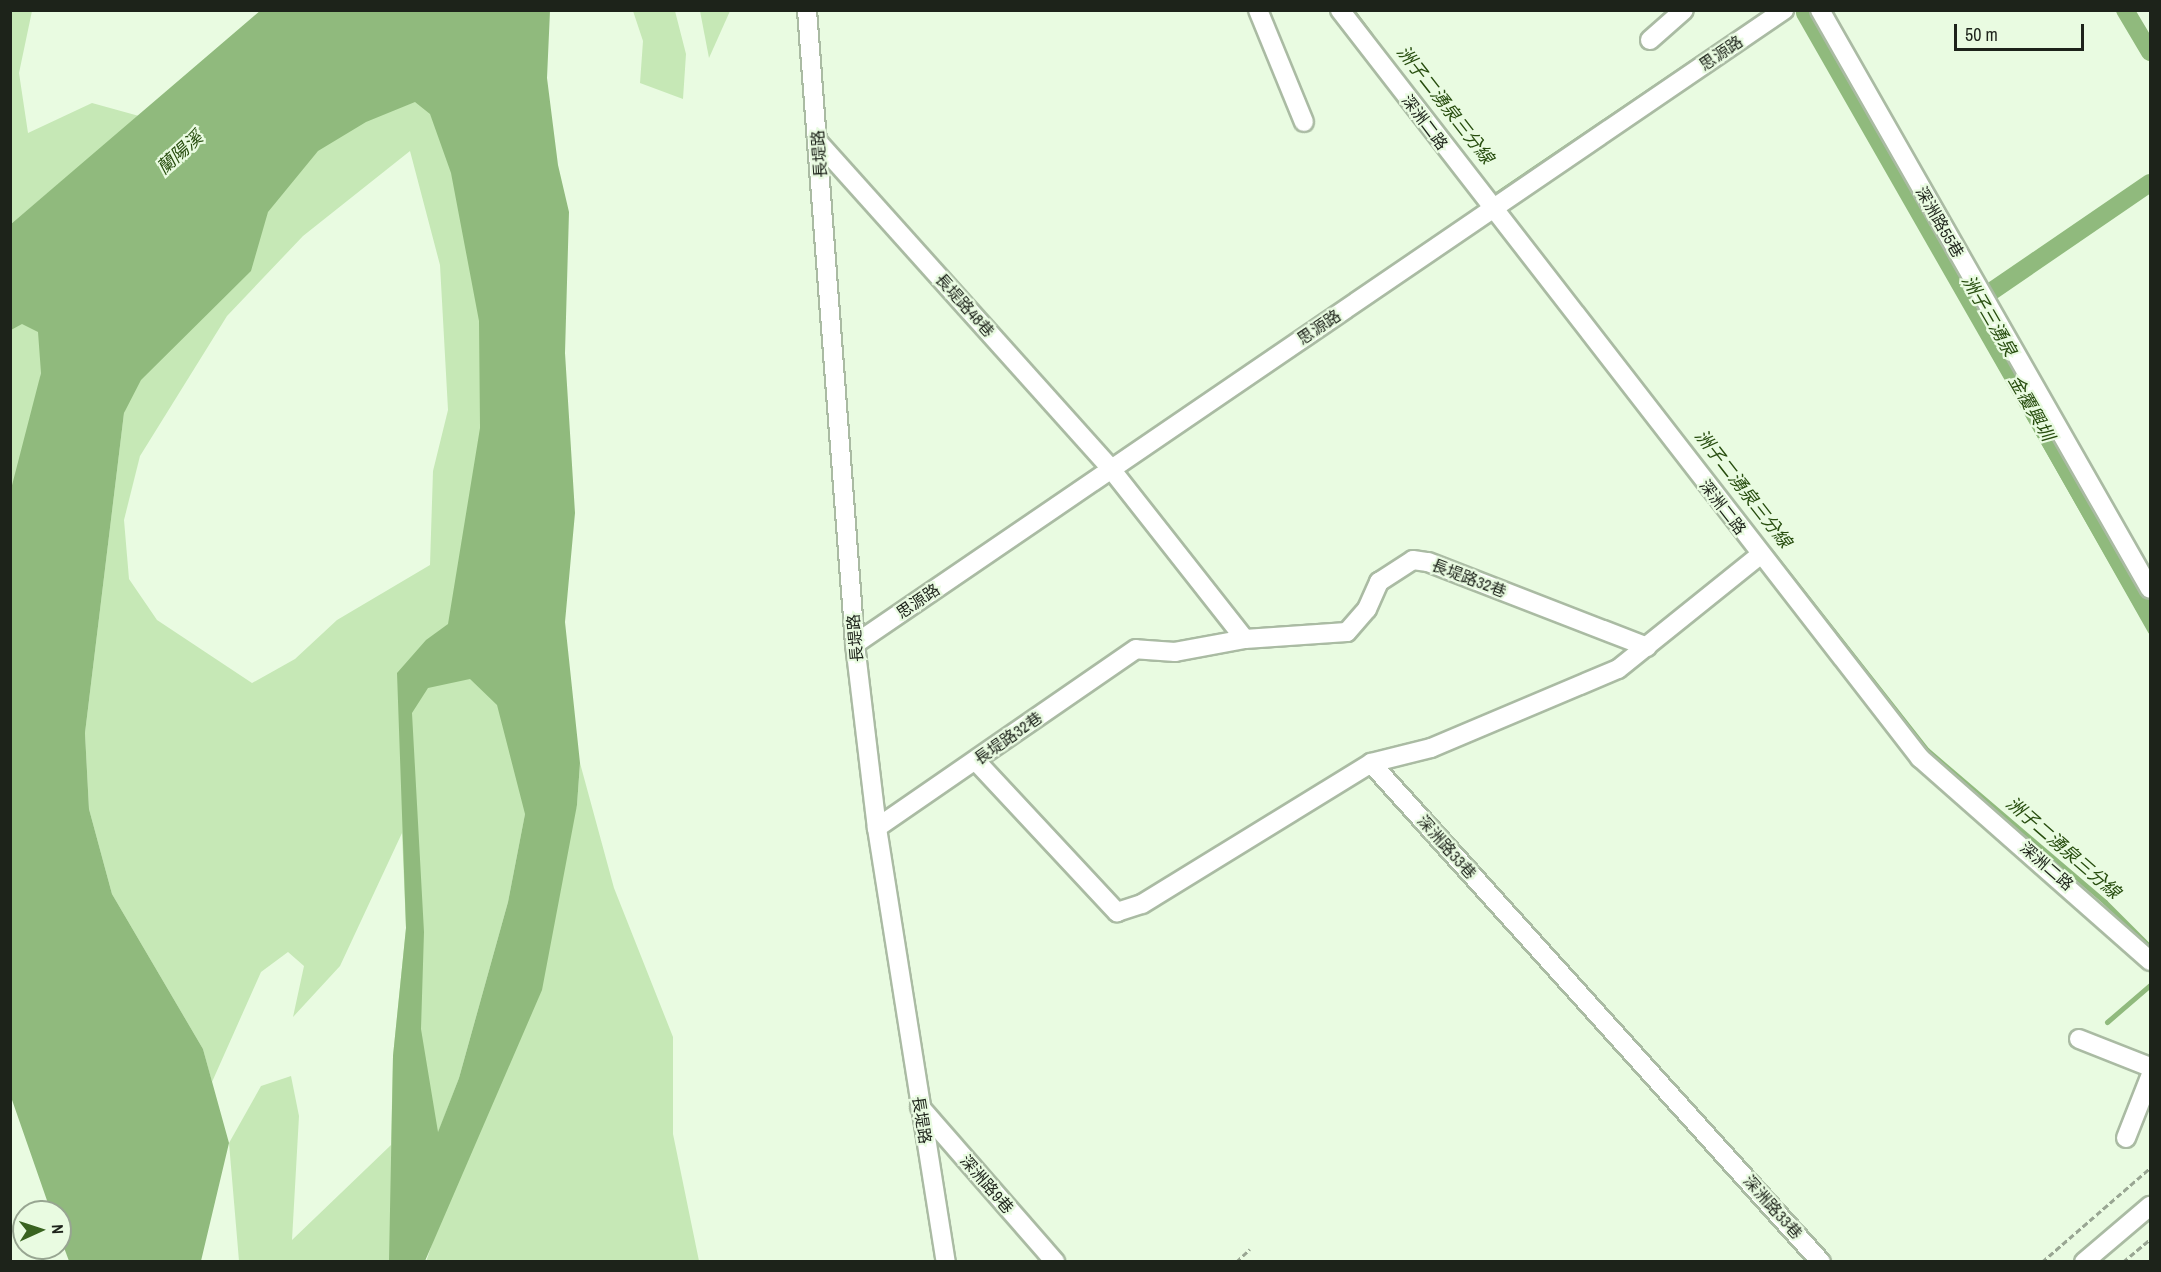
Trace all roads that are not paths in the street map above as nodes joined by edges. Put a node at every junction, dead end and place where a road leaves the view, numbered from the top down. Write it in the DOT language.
graph roads {
  1 [pos="807,10"];
  2 [pos="1258,10"];
  3 [pos="1340,10"];
  4 [pos="1683,10"];
  5 [pos="1784,10"];
  6 [pos="1820,10"];
  7 [pos="1650,40"];
  8 [pos="1305,122"];
  9 [pos="818,142"];
  10 [pos="1491,209"];
  11 [pos="1111,469"];
  12 [pos="1760,555"];
  13 [pos="2151,589"];
  14 [pos="1245,639"];
  15 [pos="855,644"];
  16 [pos="1647,647"];
  17 [pos="976,760"];
  18 [pos="1371,763"];
  19 [pos="877,828"];
  20 [pos="2151,961"];
  21 [pos="2079,1039"];
  22 [pos="2151,1067"];
  23 [pos="2151,1077"];
  24 [pos="919,1106"];
  25 [pos="2126,1138"];
  26 [pos="2151,1206"];
  27 [pos="946,1262"];
  28 [pos="1055,1262"];
  29 [pos="1821,1262"];
  30 [pos="2084,1262"];
  1 -- 9 [label="street, 長堤路"];
  2 -- 8 [label="street"];
  3 -- 10 [label="street, 深洲二路"];
  4 -- 7 [label="street"];
  5 -- 10 [label="street, 思源路"];
  6 -- 13 [label="street, 深洲路55巷"];
  9 -- 11 [label="street, 長堤路48巷"];
  9 -- 15 [label="street, 長堤路"];
  10 -- 11 [label="street, 思源路"];
  10 -- 12 [label="street, 深洲二路"];
  11 -- 14 [label="street"];
  11 -- 15 [label="street, 思源路"];
  12 -- 16 [label="street"];
  12 -- 20 [label="street, 深洲二路"];
  14 -- 16 [label="street, 長堤路32巷"];
  14 -- 17 [label="street, 長堤路32巷"];
  15 -- 19 [label="street, 長堤路"];
  16 -- 18 [label="street"];
  17 -- 18 [label="street"];
  17 -- 19 [label="street, 長堤路32巷"];
  18 -- 29 [label="street, 深洲路33巷"];
  19 -- 24 [label="street, 長堤路"];
  21 -- 22 [label="street"];
  23 -- 25 [label="street"];
  24 -- 27 [label="street, 長堤路"];
  24 -- 28 [label="street, 深洲路9巷"];
  26 -- 30 [label="street"];
}
